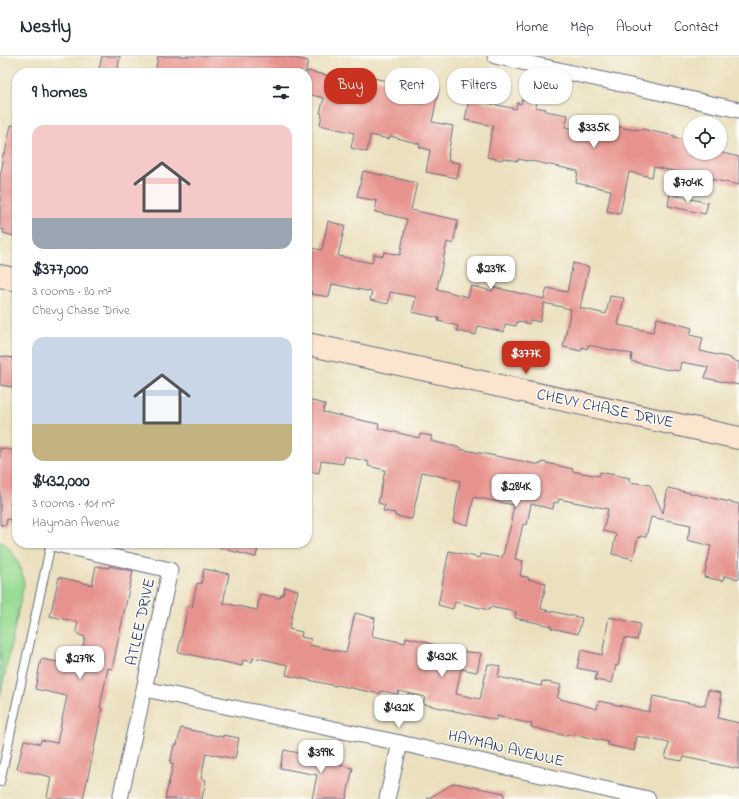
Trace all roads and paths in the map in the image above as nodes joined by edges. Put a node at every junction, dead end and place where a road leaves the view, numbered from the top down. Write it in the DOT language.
graph roads {
  1 [pos="495,56"];
  2 [pos="739,110"];
  3 [pos="0,276"];
  4 [pos="12,279"];
  5 [pos="312,345"];
  6 [pos="739,438"];
  7 [pos="50,548"];
  8 [pos="73,548"];
  9 [pos="145,689"];
  10 [pos="400,743"];
  11 [pos="0,782"];
  12 [pos="607,795"];
  13 [pos="120,799"];
  14 [pos="387,799"];
  15 [pos="648,799"];
  1 -- 2 [label="street"];
  3 -- 4 [label="main road"];
  5 -- 6 [label="main road, CHEVY CHASE DRIVE"];
  7 -- 11 [label="lane"];
  8 -- 9 [label="street, ATLEE DRIVE"];
  9 -- 10 [label="street, HAYMAN AVENUE"];
  9 -- 13 [label="street, ATLEE DRIVE"];
  10 -- 12 [label="street, HAYMAN AVENUE"];
  10 -- 14 [label="street"];
  12 -- 15 [label="street, HAYMAN AVENUE"];
}
